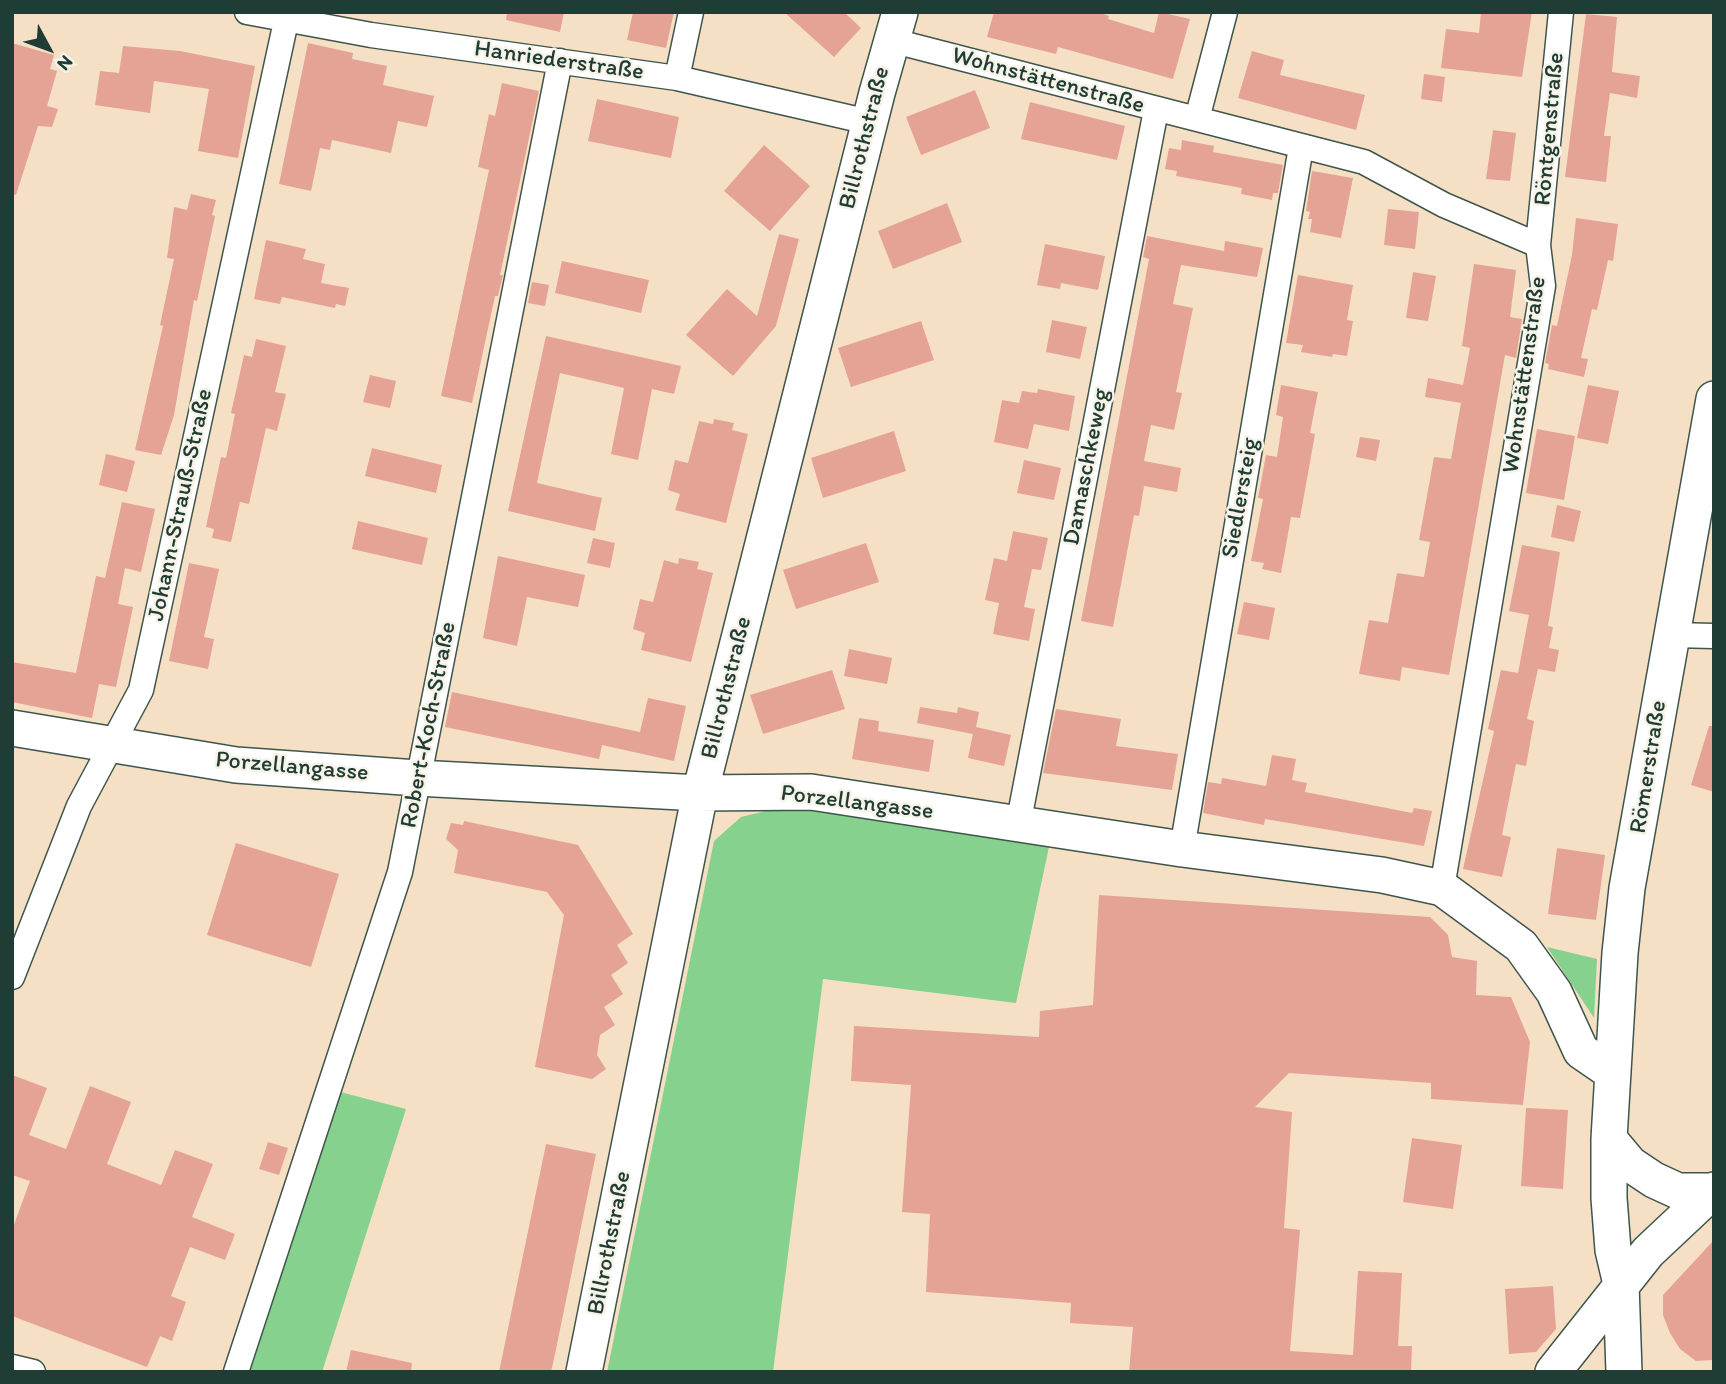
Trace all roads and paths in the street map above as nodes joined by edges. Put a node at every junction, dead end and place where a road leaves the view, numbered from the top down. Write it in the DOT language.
graph roads {
  1 [pos="247,12"];
  2 [pos="691,12"];
  3 [pos="1225,12"];
  4 [pos="1561,12"];
  5 [pos="287,16"];
  6 [pos="895,26"];
  7 [pos="560,61"];
  8 [pos="677,78"];
  9 [pos="1156,110"];
  10 [pos="1197,119"];
  11 [pos="869,122"];
  12 [pos="1301,147"];
  13 [pos="1538,246"];
  14 [pos="1714,399"];
  15 [pos="1672,635"];
  16 [pos="1714,636"];
  17 [pos="12,728"];
  18 [pos="113,745"];
  19 [pos="417,778"];
  20 [pos="700,793"];
  21 [pos="1018,825"];
  22 [pos="1182,849"];
  23 [pos="1442,888"];
  24 [pos="12,977"];
  25 [pos="1613,1073"];
  26 [pos="1609,1139"];
  27 [pos="1713,1190"];
  28 [pos="1621,1284"];
  29 [pos="12,1367"];
  30 [pos="33,1372"];
  31 [pos="236,1372"];
  32 [pos="584,1372"];
  33 [pos="1553,1372"];
  34 [pos="1561,1372"];
  35 [pos="1624,1372"];
  1 -- 5 [label="street, Hanriederstraße"];
  2 -- 8 [label="street"];
  3 -- 10 [label="street"];
  4 -- 13 [label="street, Röntgenstraße"];
  5 -- 7 [label="street, Hanriederstraße"];
  5 -- 18 [label="street, Johann-Strauß-Straße"];
  6 -- 9 [label="street, Wohnstättenstraße"];
  6 -- 11 [label="street, Billrothstraße"];
  7 -- 8 [label="street, Hanriederstraße"];
  7 -- 19 [label="street, Robert-Koch-Straße"];
  8 -- 11 [label="street, Hanriederstraße"];
  9 -- 10 [label="street, Wohnstättenstraße"];
  9 -- 21 [label="street, Damaschkeweg"];
  10 -- 12 [label="street, Wohnstättenstraße"];
  11 -- 20 [label="street, Billrothstraße"];
  12 -- 13 [label="street, Wohnstättenstraße"];
  12 -- 22 [label="street, Siedlersteig"];
  13 -- 23 [label="street, Wohnstättenstraße"];
  14 -- 15 [label="street, Römerstraße"];
  15 -- 16 [label="street"];
  15 -- 25 [label="street, Römerstraße"];
  17 -- 18 [label="street, Porzellangasse"];
  18 -- 19 [label="street, Porzellangasse"];
  18 -- 24 [label="street, Johann-Strauß-Straße"];
  19 -- 20 [label="street, Porzellangasse"];
  19 -- 31 [label="street, Robert-Koch-Straße"];
  20 -- 21 [label="street, Porzellangasse"];
  20 -- 32 [label="street, Billrothstraße"];
  21 -- 22 [label="street, Porzellangasse"];
  22 -- 23 [label="street, Porzellangasse"];
  23 -- 25 [label="street, Porzellangasse"];
  25 -- 26 [label="street, Römerstraße"];
  26 -- 27 [label="street"];
  26 -- 28 [label="street, Römerstraße"];
  27 -- 28 [label="street"];
  28 -- 33 [label="street"];
  28 -- 35 [label="street, Römerstraße"];
  29 -- 30 [label="street"];
  33 -- 34 [label="street"];
}
